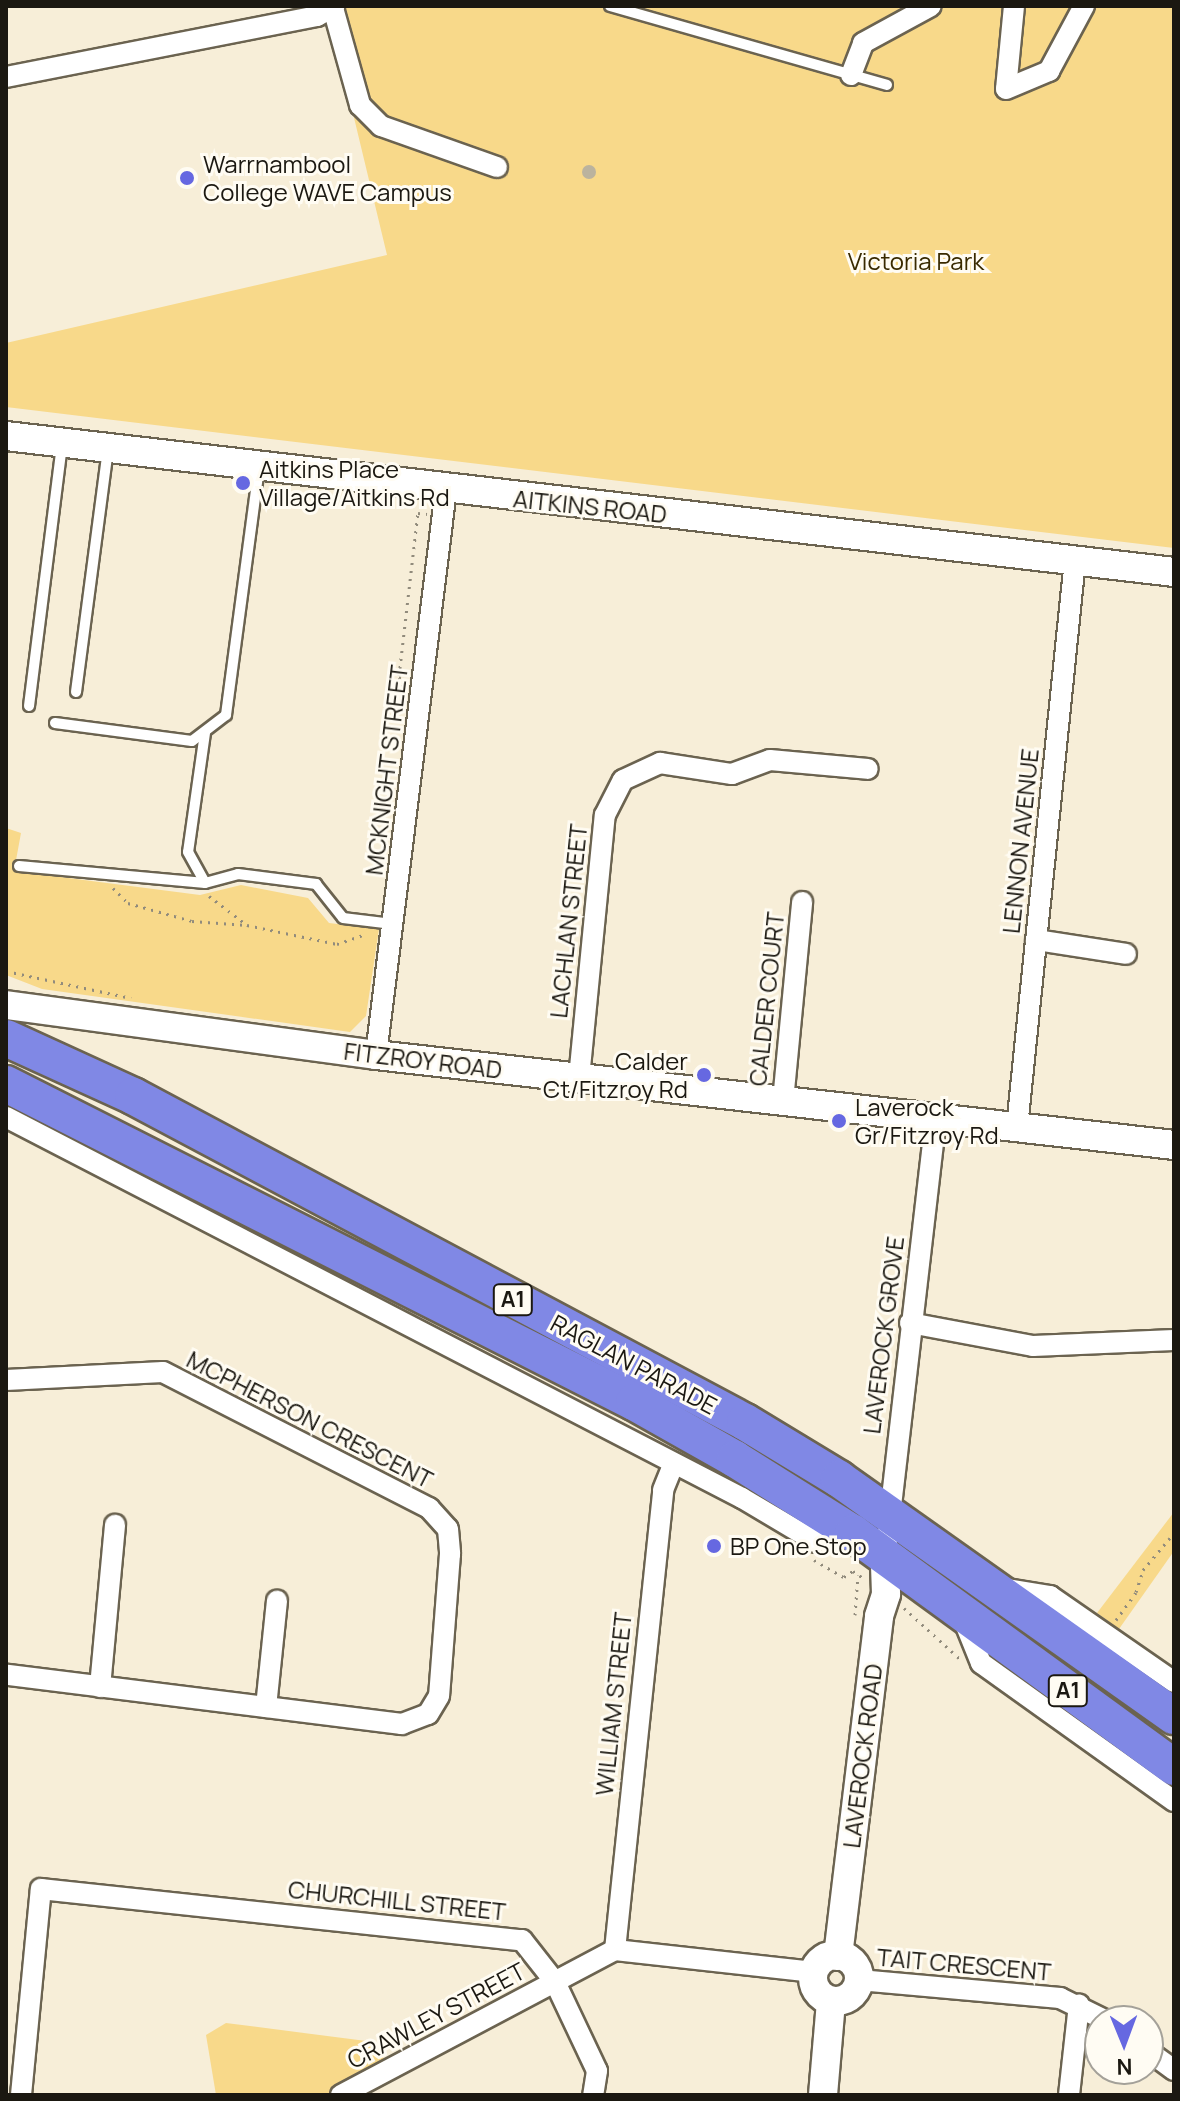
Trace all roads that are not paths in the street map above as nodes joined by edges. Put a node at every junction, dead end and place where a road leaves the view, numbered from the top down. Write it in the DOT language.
graph roads {
  1 [pos="610,6"];
  2 [pos="931,6"];
  3 [pos="1014,6"];
  4 [pos="1084,6"];
  5 [pos="334,7"];
  6 [pos="851,75"];
  7 [pos="6,77"];
  8 [pos="887,85"];
  9 [pos="497,167"];
  10 [pos="6,436"];
  11 [pos="62,443"];
  12 [pos="108,448"];
  13 [pos="259,466"];
  14 [pos="445,504"];
  15 [pos="1075,560"];
  16 [pos="1174,572"];
  17 [pos="76,692"];
  18 [pos="29,706"];
  19 [pos="55,723"];
  20 [pos="205,733"];
  21 [pos="868,769"];
  22 [pos="19,866"];
  23 [pos="205,883"];
  24 [pos="802,902"];
  25 [pos="386,923"];
  26 [pos="1036,940"];
  27 [pos="1126,954"];
  28 [pos="6,1005"];
  29 [pos="6,1038"];
  30 [pos="376,1055"];
  31 [pos="579,1078"];
  32 [pos="6,1084"];
  33 [pos="783,1101"];
  34 [pos="6,1117"];
  35 [pos="936,1118"];
  36 [pos="1017,1127"];
  37 [pos="1174,1145"];
  38 [pos="910,1323"];
  39 [pos="1174,1340"];
  40 [pos="6,1380"];
  41 [pos="673,1465"];
  42 [pos="887,1513"];
  43 [pos="115,1525"];
  44 [pos="843,1527"];
  45 [pos="885,1558"];
  46 [pos="990,1586"];
  47 [pos="277,1601"];
  48 [pos="962,1616"];
  49 [pos="6,1675"];
  50 [pos="1174,1682"];
  51 [pos="100,1687"];
  52 [pos="266,1707"];
  53 [pos="1174,1716"];
  54 [pos="1174,1767"];
  55 [pos="1174,1801"];
  56 [pos="615,1950"];
  57 [pos="838,1956"];
  58 [pos="814,1972"];
  59 [pos="859,1980"];
  60 [pos="555,1982"];
  61 [pos="831,2001"];
  62 [pos="1079,2005"];
  63 [pos="1084,2008"];
  64 [pos="360,2090"];
  65 [pos="21,2095"];
  66 [pos="341,2095"];
  67 [pos="593,2095"];
  68 [pos="823,2095"];
  69 [pos="1069,2095"];
  1 -- 6 [label="lane"];
  2 -- 6 [label="street"];
  3 -- 4 [label="street"];
  5 -- 7 [label="street"];
  5 -- 9 [label="street"];
  6 -- 8 [label="lane"];
  10 -- 11 [label="street, AITKINS ROAD"];
  11 -- 12 [label="street, AITKINS ROAD"];
  11 -- 18 [label="lane"];
  12 -- 13 [label="street, AITKINS ROAD"];
  12 -- 17 [label="lane"];
  13 -- 14 [label="street, AITKINS ROAD"];
  13 -- 20 [label="lane"];
  14 -- 15 [label="street, AITKINS ROAD"];
  14 -- 25 [label="street, MCKNIGHT STREET"];
  15 -- 16 [label="street, AITKINS ROAD"];
  15 -- 26 [label="street, LENNON AVENUE"];
  19 -- 20 [label="lane"];
  20 -- 23 [label="lane"];
  21 -- 31 [label="street, LACHLAN STREET"];
  22 -- 23 [label="lane"];
  23 -- 25 [label="lane"];
  24 -- 33 [label="street, CALDER COURT"];
  25 -- 30 [label="street, MCKNIGHT STREET"];
  26 -- 27 [label="street"];
  26 -- 36 [label="street, LENNON AVENUE"];
  28 -- 30 [label="street, FITZROY ROAD"];
  29 -- 42 [label="highway, RAGLAN PARADE / A1"];
  30 -- 31 [label="street, FITZROY ROAD"];
  31 -- 33 [label="street, FITZROY ROAD"];
  32 -- 44 [label="highway, RAGLAN PARADE / A1"];
  33 -- 35 [label="street, FITZROY ROAD"];
  34 -- 41 [label="street"];
  35 -- 36 [label="street, FITZROY ROAD"];
  35 -- 38 [label="street, LAVEROCK GROVE"];
  36 -- 37 [label="street, FITZROY ROAD"];
  38 -- 39 [label="street"];
  38 -- 42 [label="street, LAVEROCK GROVE"];
  40 -- 52 [label="street, MCPHERSON CRESCENT"];
  41 -- 44 [label="street"];
  41 -- 56 [label="street, WILLIAM STREET"];
  42 -- 45 [label="street, LAVEROCK GROVE"];
  42 -- 46 [label="highway, RAGLAN PARADE / A1"];
  43 -- 51 [label="street"];
  44 -- 45 [label="highway, RAGLAN PARADE / A1"];
  45 -- 48 [label="highway, RAGLAN PARADE / A1"];
  45 -- 57 [label="street, LAVEROCK ROAD"];
  46 -- 50 [label="street, RAGLAN PARADE"];
  46 -- 53 [label="highway, RAGLAN PARADE / A1"];
  47 -- 52 [label="street"];
  48 -- 54 [label="highway, RAGLAN PARADE / A1"];
  48 -- 55 [label="street"];
  49 -- 51 [label="street, MCPHERSON CRESCENT"];
  51 -- 52 [label="street, MCPHERSON CRESCENT"];
  56 -- 58 [label="street"];
  56 -- 60 [label="street"];
  57 -- 58 [label="street"];
  57 -- 59 [label="street"];
  58 -- 61 [label="street"];
  59 -- 61 [label="street"];
  59 -- 62 [label="street, TAIT CRESCENT"];
  60 -- 64 [label="street, CRAWLEY STREET"];
  60 -- 65 [label="street, CHURCHILL STREET"];
  60 -- 67 [label="street, CHURCHILL STREET"];
  61 -- 68 [label="street"];
  62 -- 63 [label="street, TAIT CRESCENT"];
  62 -- 69 [label="street"];
  64 -- 66 [label="street, CRAWLEY STREET"];
}
